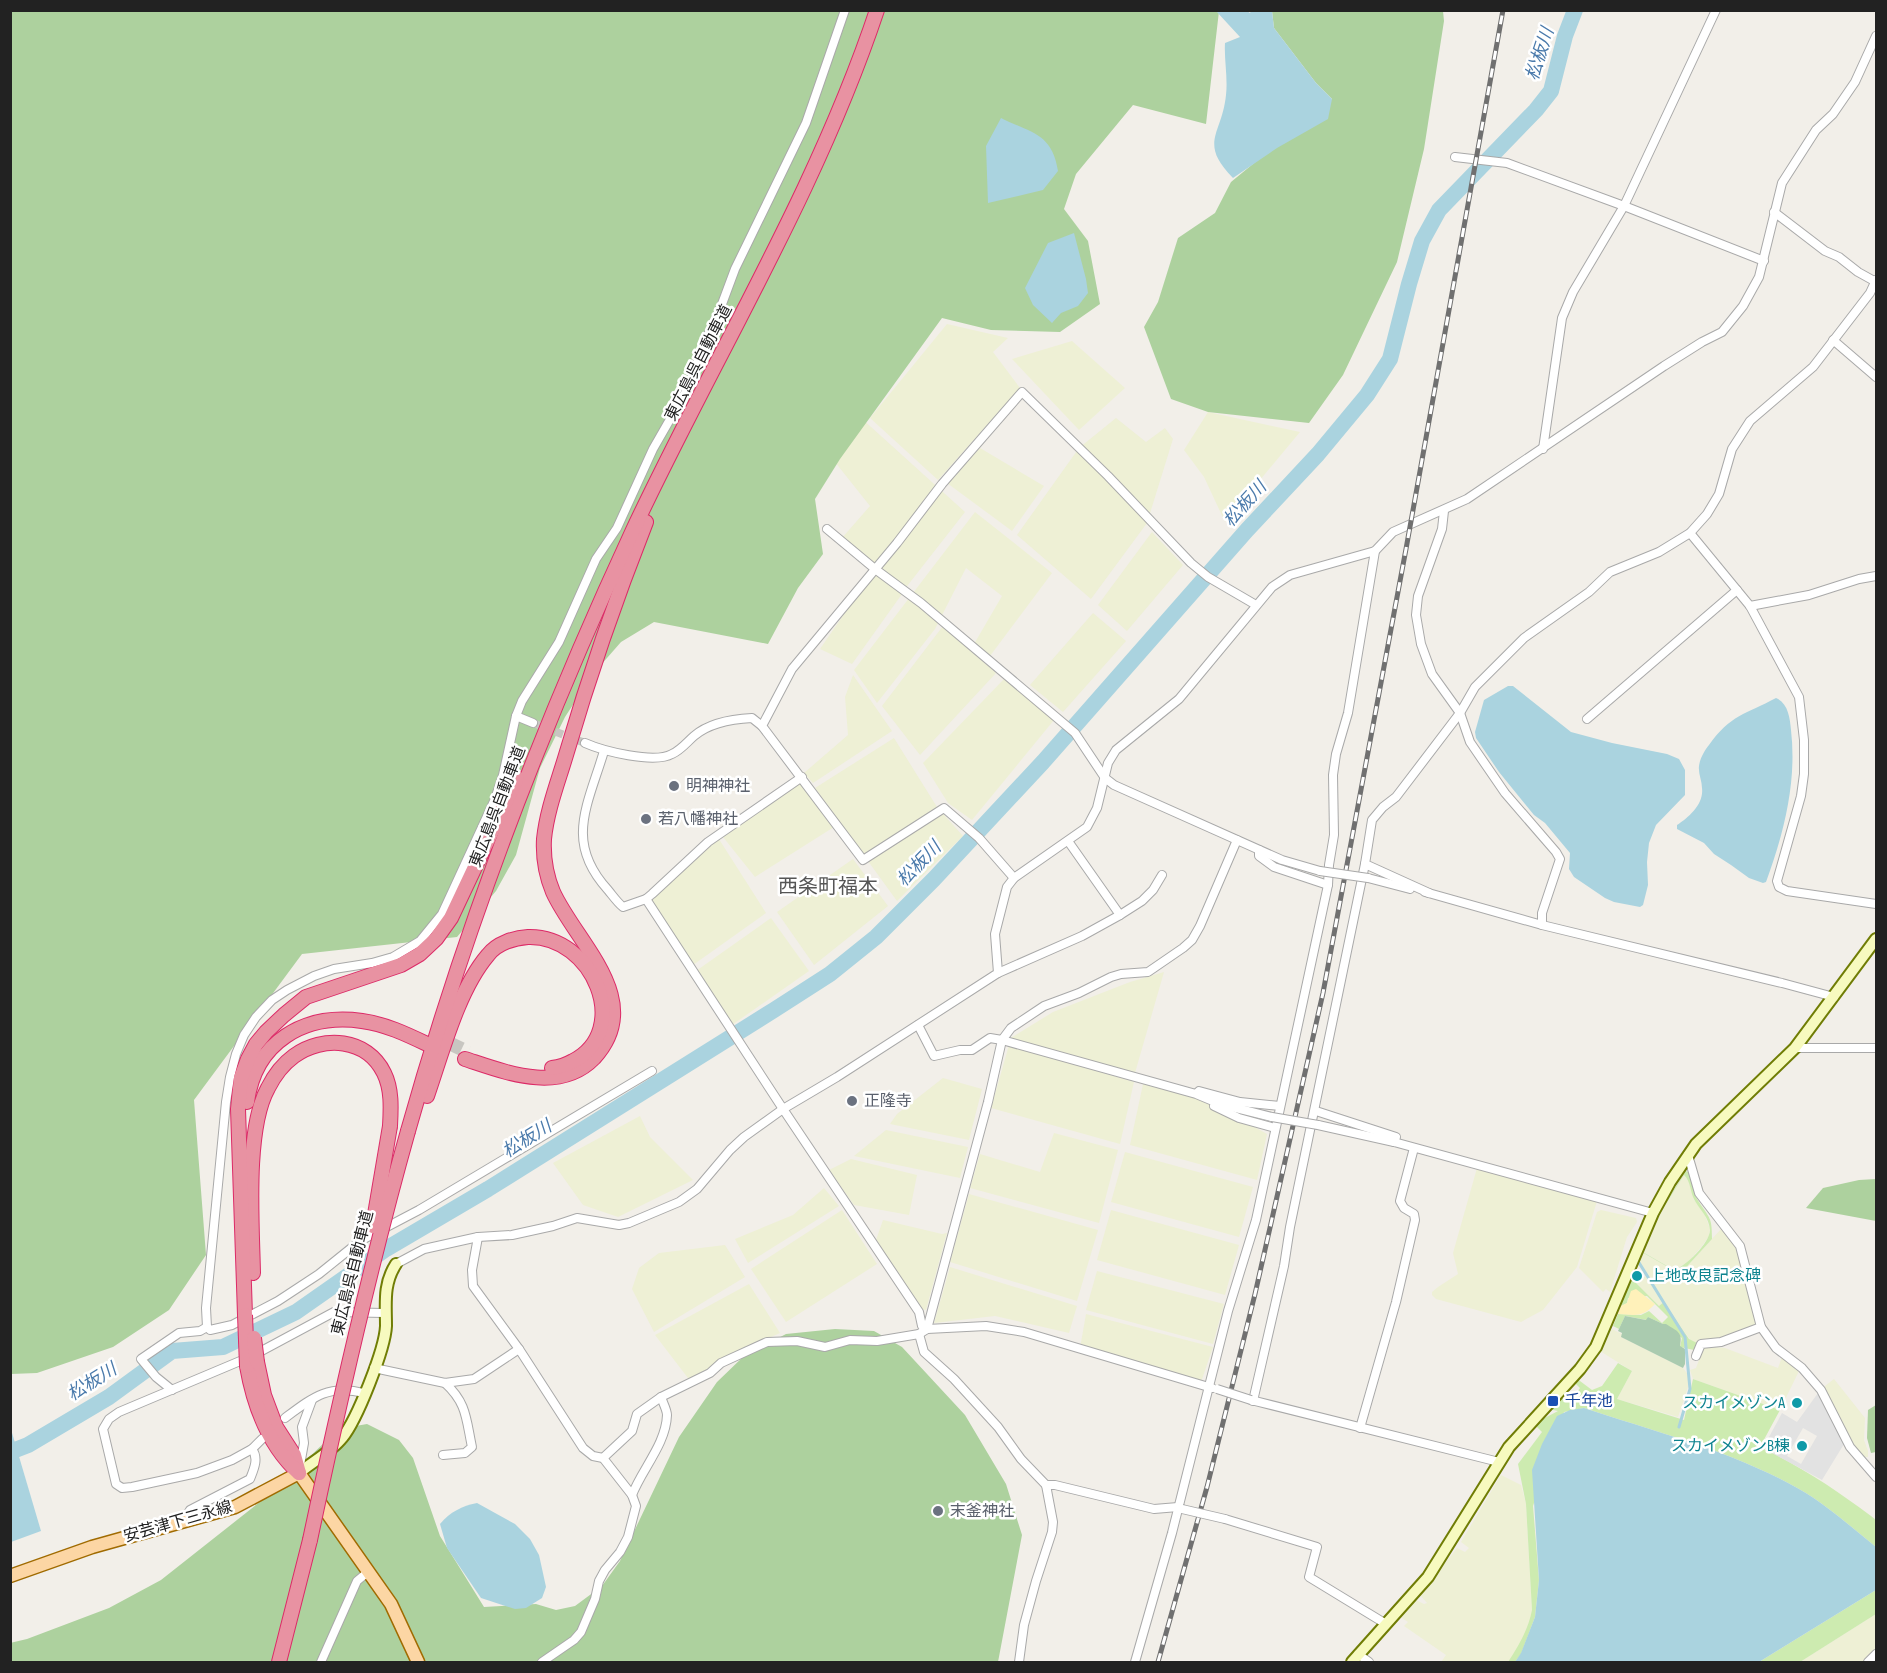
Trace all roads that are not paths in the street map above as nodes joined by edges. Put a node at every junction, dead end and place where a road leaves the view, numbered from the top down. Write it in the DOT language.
graph roads {
  1 [pos="845,10"];
  2 [pos="878,10"];
  3 [pos="1716,10"];
  4 [pos="1876,36"];
  5 [pos="1455,157"];
  6 [pos="1624,206"];
  7 [pos="1774,212"];
  8 [pos="1764,261"];
  9 [pos="1876,282"];
  10 [pos="1833,340"];
  11 [pos="1876,377"];
  12 [pos="686,423"];
  13 [pos="1543,449"];
  14 [pos="1444,511"];
  15 [pos="827,529"];
  16 [pos="1690,532"];
  17 [pos="1375,551"];
  18 [pos="875,569"];
  19 [pos="1876,576"];
  20 [pos="1737,590"];
  21 [pos="1256,606"];
  22 [pos="1750,606"];
  23 [pos="563,688"];
  24 [pos="1460,712"];
  25 [pos="516,716"];
  26 [pos="1587,719"];
  27 [pos="533,723"];
  28 [pos="762,726"];
  29 [pos="585,743"];
  30 [pos="604,751"];
  31 [pos="1096,763"];
  32 [pos="1108,763"];
  33 [pos="802,777"];
  34 [pos="1105,778"];
  35 [pos="1237,840"];
  36 [pos="1068,841"];
  37 [pos="1259,850"];
  38 [pos="1365,864"];
  39 [pos="1162,875"];
  40 [pos="1014,878"];
  41 [pos="1328,885"];
  42 [pos="1429,893"];
  43 [pos="646,899"];
  44 [pos="1876,904"];
  45 [pos="1120,915"];
  46 [pos="1542,925"];
  47 [pos="1876,939"];
  48 [pos="998,973"];
  49 [pos="1834,997"];
  50 [pos="918,1025"];
  51 [pos="1002,1040"];
  52 [pos="1795,1048"];
  53 [pos="1876,1048"];
  54 [pos="248,1059"];
  55 [pos="652,1071"];
  56 [pos="1196,1094"];
  57 [pos="1280,1106"];
  58 [pos="783,1109"];
  59 [pos="1316,1111"];
  60 [pos="1275,1128"];
  61 [pos="411,1132"];
  62 [pos="1394,1142"];
  63 [pos="1413,1148"];
  64 [pos="1688,1155"];
  65 [pos="252,1180"];
  66 [pos="1653,1213"];
  67 [pos="478,1237"];
  68 [pos="396,1264"];
  69 [pos="249,1313"];
  70 [pos="384,1313"];
  71 [pos="207,1327"];
  72 [pos="1761,1327"];
  73 [pos="927,1329"];
  74 [pos="919,1334"];
  75 [pos="519,1349"];
  76 [pos="1696,1356"];
  77 [pos="349,1358"];
  78 [pos="374,1368"];
  79 [pos="445,1383"];
  80 [pos="1213,1388"];
  81 [pos="172,1390"];
  82 [pos="364,1393"];
  83 [pos="661,1397"];
  84 [pos="312,1400"];
  85 [pos="1252,1400"];
  86 [pos="285,1418"];
  87 [pos="1360,1428"];
  88 [pos="262,1439"];
  89 [pos="252,1449"];
  90 [pos="443,1455"];
  91 [pos="603,1458"];
  92 [pos="1499,1462"];
  93 [pos="298,1473"];
  94 [pos="1876,1477"];
  95 [pos="1046,1485"];
  96 [pos="632,1495"];
  97 [pos="1180,1508"];
  98 [pos="183,1522"];
  99 [pos="369,1571"];
  100 [pos="10,1576"];
  101 [pos="1386,1623"];
  102 [pos="1876,1654"];
  103 [pos="1355,1658"];
  104 [pos="279,1662"];
  105 [pos="321,1662"];
  106 [pos="418,1662"];
  107 [pos="542,1662"];
  108 [pos="1018,1662"];
  109 [pos="1135,1662"];
  110 [pos="1369,1662"];
  111 [pos="1868,1662"];
  1 -- 25 [label="street"];
  2 -- 12 [label="highway, 東広島呉自動車道"];
  3 -- 6 [label="street"];
  4 -- 7 [label="street"];
  5 -- 6 [label="street"];
  6 -- 8 [label="street"];
  6 -- 13 [label="street"];
  7 -- 8 [label="street"];
  7 -- 9 [label="street"];
  8 -- 13 [label="street"];
  9 -- 10 [label="street"];
  10 -- 11 [label="street"];
  10 -- 16 [label="street"];
  12 -- 23 [label="highway, 東広島呉自動車道"];
  12 -- 61 [label="highway"];
  13 -- 14 [label="street"];
  14 -- 17 [label="street"];
  14 -- 24 [label="street"];
  15 -- 18 [label="street"];
  16 -- 20 [label="street"];
  16 -- 24 [label="street"];
  17 -- 21 [label="street"];
  17 -- 41 [label="street"];
  18 -- 21 [label="street"];
  18 -- 28 [label="street"];
  18 -- 31 [label="street"];
  19 -- 22 [label="street"];
  20 -- 22 [label="street"];
  20 -- 26 [label="street"];
  21 -- 32 [label="street"];
  22 -- 44 [label="street"];
  23 -- 54 [label="highway"];
  23 -- 61 [label="highway, 東広島呉自動車道"];
  24 -- 38 [label="street"];
  24 -- 46 [label="street"];
  25 -- 27 [label="street"];
  25 -- 71 [label="street"];
  28 -- 30 [label="street"];
  28 -- 33 [label="street"];
  29 -- 30 [label="street"];
  30 -- 43 [label="street"];
  31 -- 32 [label="street"];
  31 -- 34 [label="street"];
  32 -- 34 [label="street"];
  33 -- 40 [label="street"];
  33 -- 43 [label="street"];
  34 -- 35 [label="street"];
  34 -- 36 [label="street"];
  35 -- 37 [label="street"];
  35 -- 51 [label="street"];
  36 -- 40 [label="street"];
  36 -- 45 [label="street"];
  37 -- 41 [label="street"];
  37 -- 42 [label="street, bridge"];
  38 -- 42 [label="street"];
  38 -- 59 [label="street"];
  39 -- 45 [label="street"];
  40 -- 48 [label="street"];
  41 -- 57 [label="street"];
  42 -- 46 [label="street"];
  43 -- 58 [label="street"];
  45 -- 48 [label="street"];
  46 -- 49 [label="street"];
  47 -- 49 [label="street"];
  48 -- 50 [label="street"];
  49 -- 52 [label="street"];
  50 -- 51 [label="street"];
  50 -- 58 [label="street"];
  51 -- 56 [label="street"];
  51 -- 73 [label="street"];
  52 -- 53 [label="street"];
  52 -- 64 [label="street"];
  54 -- 65 [label="highway"];
  54 -- 69 [label="highway"];
  55 -- 71 [label="street"];
  56 -- 57 [label="street"];
  56 -- 60 [label="street"];
  56 -- 62 [label="street, bridge"];
  57 -- 60 [label="street"];
  58 -- 67 [label="street"];
  58 -- 73 [label="street"];
  59 -- 62 [label="street"];
  59 -- 85 [label="street"];
  60 -- 80 [label="street"];
  61 -- 77 [label="highway, 東広島呉自動車道, bridge"];
  62 -- 63 [label="street"];
  63 -- 66 [label="street"];
  63 -- 87 [label="street"];
  64 -- 66 [label="street"];
  64 -- 72 [label="street"];
  65 -- 69 [label="highway"];
  65 -- 77 [label="highway, bridge"];
  66 -- 92 [label="street"];
  67 -- 68 [label="street"];
  67 -- 75 [label="street"];
  68 -- 70 [label="street"];
  69 -- 93 [label="highway, bridge"];
  70 -- 78 [label="street"];
  70 -- 81 [label="street"];
  71 -- 81 [label="street"];
  72 -- 76 [label="street"];
  72 -- 94 [label="street"];
  73 -- 74 [label="street"];
  73 -- 80 [label="street"];
  74 -- 83 [label="street"];
  74 -- 95 [label="street"];
  75 -- 79 [label="street"];
  75 -- 91 [label="street"];
  77 -- 104 [label="highway, 東広島呉自動車道, bridge"];
  78 -- 79 [label="street"];
  78 -- 82 [label="street"];
  79 -- 90 [label="street"];
  80 -- 85 [label="street, bridge"];
  80 -- 97 [label="street"];
  81 -- 89 [label="street"];
  82 -- 84 [label="street"];
  82 -- 93 [label="street"];
  83 -- 91 [label="street"];
  83 -- 96 [label="street"];
  84 -- 86 [label="street"];
  84 -- 93 [label="street"];
  85 -- 87 [label="street"];
  87 -- 92 [label="street"];
  88 -- 89 [label="street"];
  89 -- 98 [label="street"];
  91 -- 96 [label="street"];
  92 -- 101 [label="street"];
  93 -- 98 [label="main road, 安芸津下三永線"];
  93 -- 99 [label="main road"];
  95 -- 97 [label="street"];
  95 -- 108 [label="street"];
  96 -- 107 [label="street"];
  97 -- 101 [label="street, bridge"];
  97 -- 109 [label="street"];
  98 -- 100 [label="main road, 安芸津下三永線"];
  99 -- 105 [label="street"];
  99 -- 106 [label="main road"];
  101 -- 103 [label="street"];
  102 -- 111 [label="street"];
  103 -- 110 [label="street"];
}
